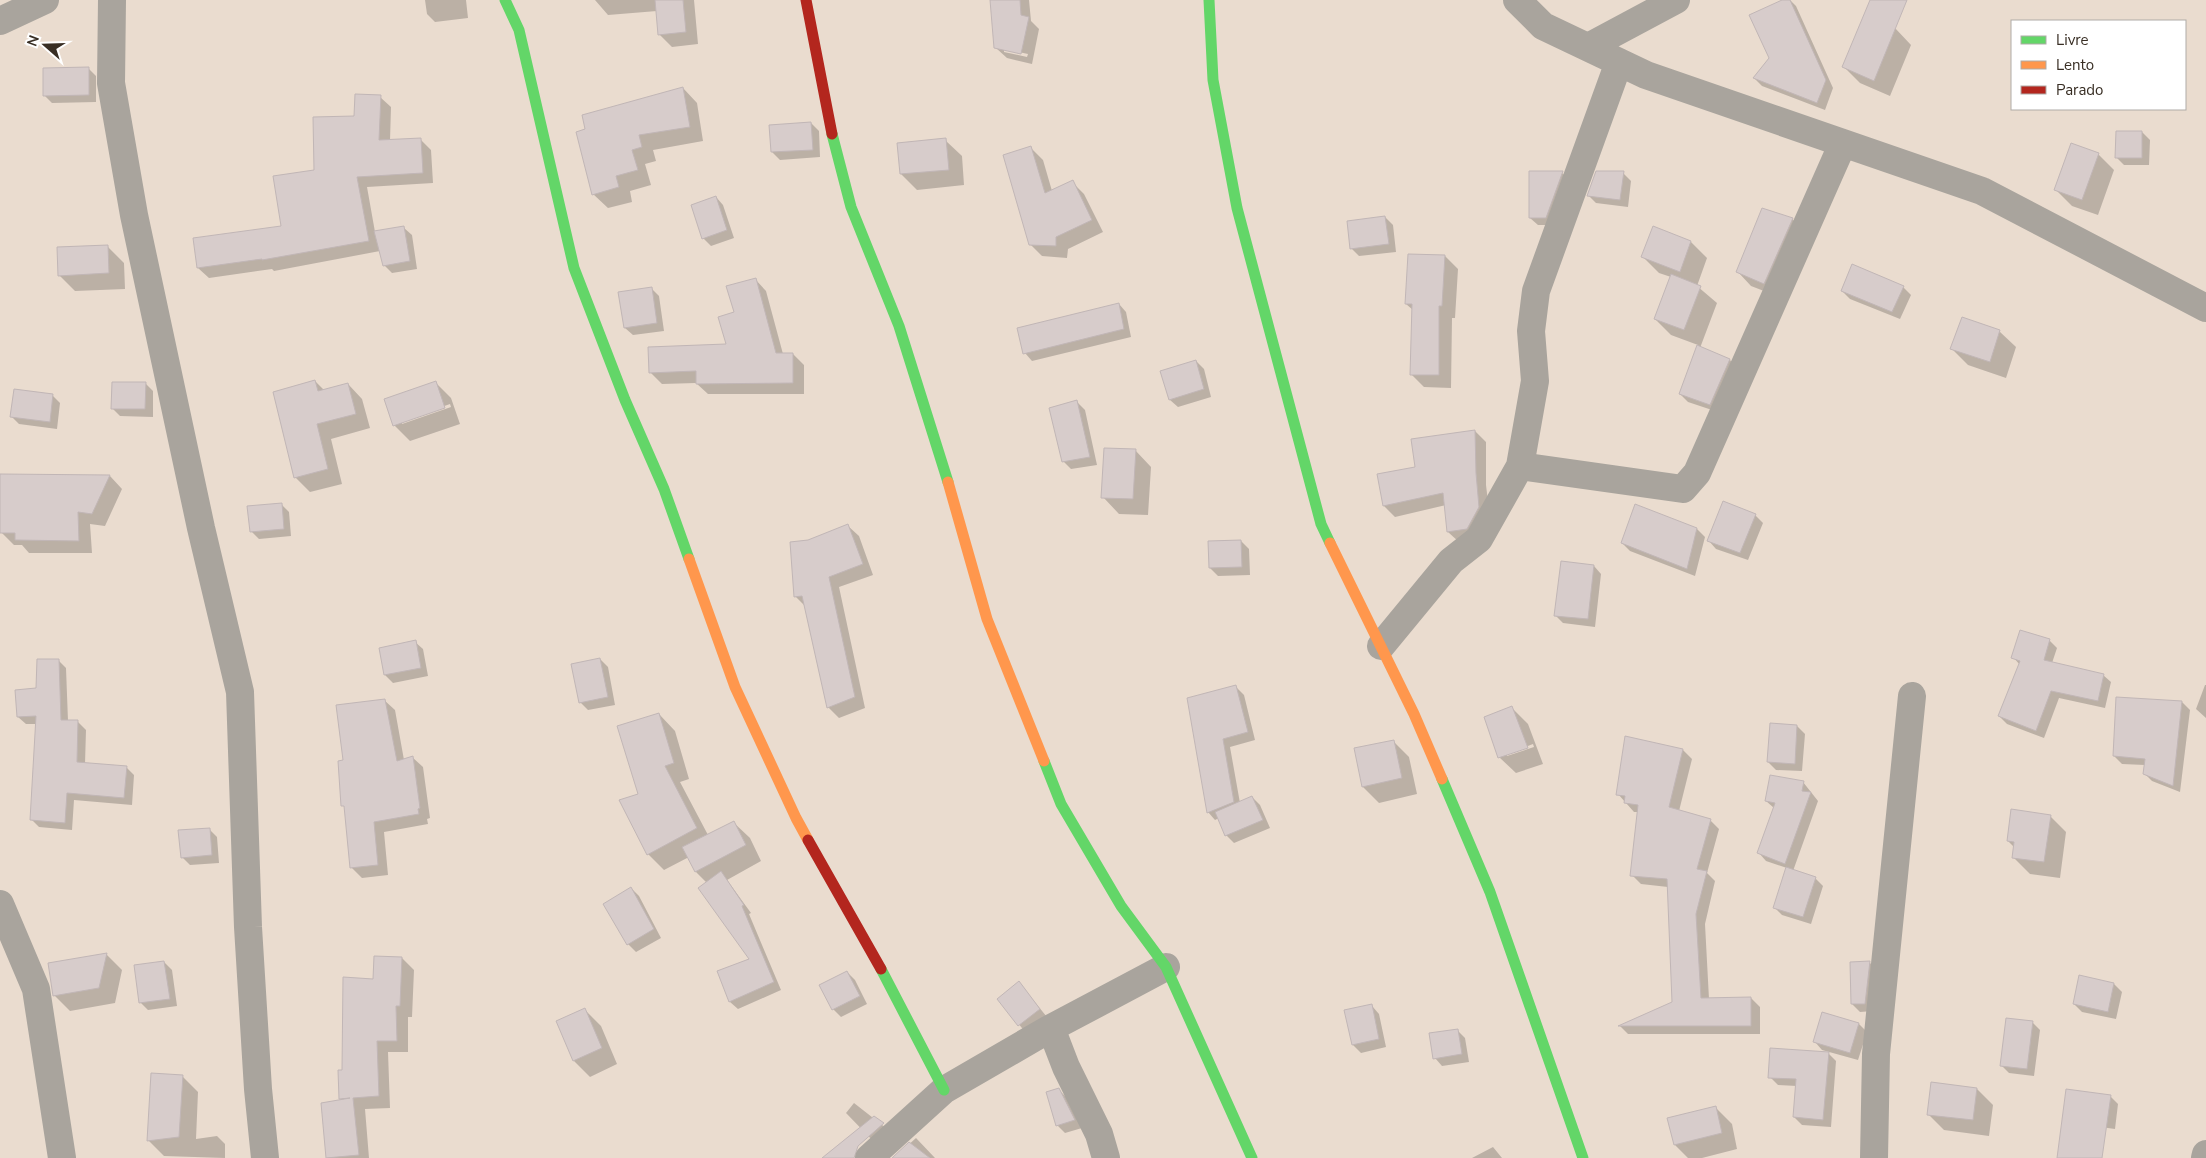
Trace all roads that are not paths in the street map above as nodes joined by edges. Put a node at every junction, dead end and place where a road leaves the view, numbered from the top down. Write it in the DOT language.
graph roads {
  1 [pos="45,0"];
  2 [pos="112,0"];
  3 [pos="505,0"];
  4 [pos="806,0"];
  5 [pos="1209,0"];
  6 [pos="1517,0"];
  7 [pos="1676,0"];
  8 [pos="0,22"];
  9 [pos="1588,47"];
  10 [pos="1619,62"];
  11 [pos="1843,143"];
  12 [pos="2206,308"];
  13 [pos="1520,466"];
  14 [pos="1381,646"];
  15 [pos="1912,696"];
  16 [pos="0,904"];
  17 [pos="1166,967"];
  18 [pos="1051,1028"];
  19 [pos="944,1090"];
  20 [pos="2206,1154"];
  21 [pos="62,1158"];
  22 [pos="265,1158"];
  23 [pos="869,1158"];
  24 [pos="1106,1158"];
  25 [pos="1252,1158"];
  26 [pos="1583,1158"];
  27 [pos="1874,1158"];
  28 [pos="2205,1158"];
  1 -- 8 [label="street"];
  2 -- 22 [label="street"];
  3 -- 19 [label="street"];
  4 -- 17 [label="street"];
  5 -- 14 [label="street"];
  6 -- 9 [label="street"];
  7 -- 9 [label="street"];
  9 -- 10 [label="street"];
  10 -- 11 [label="street"];
  10 -- 13 [label="street"];
  11 -- 12 [label="street"];
  11 -- 13 [label="street"];
  13 -- 14 [label="street"];
  14 -- 26 [label="street"];
  15 -- 27 [label="street"];
  16 -- 21 [label="street"];
  17 -- 18 [label="street"];
  17 -- 25 [label="street"];
  18 -- 19 [label="street"];
  18 -- 24 [label="street"];
  19 -- 23 [label="street"];
  20 -- 28 [label="street"];
}
